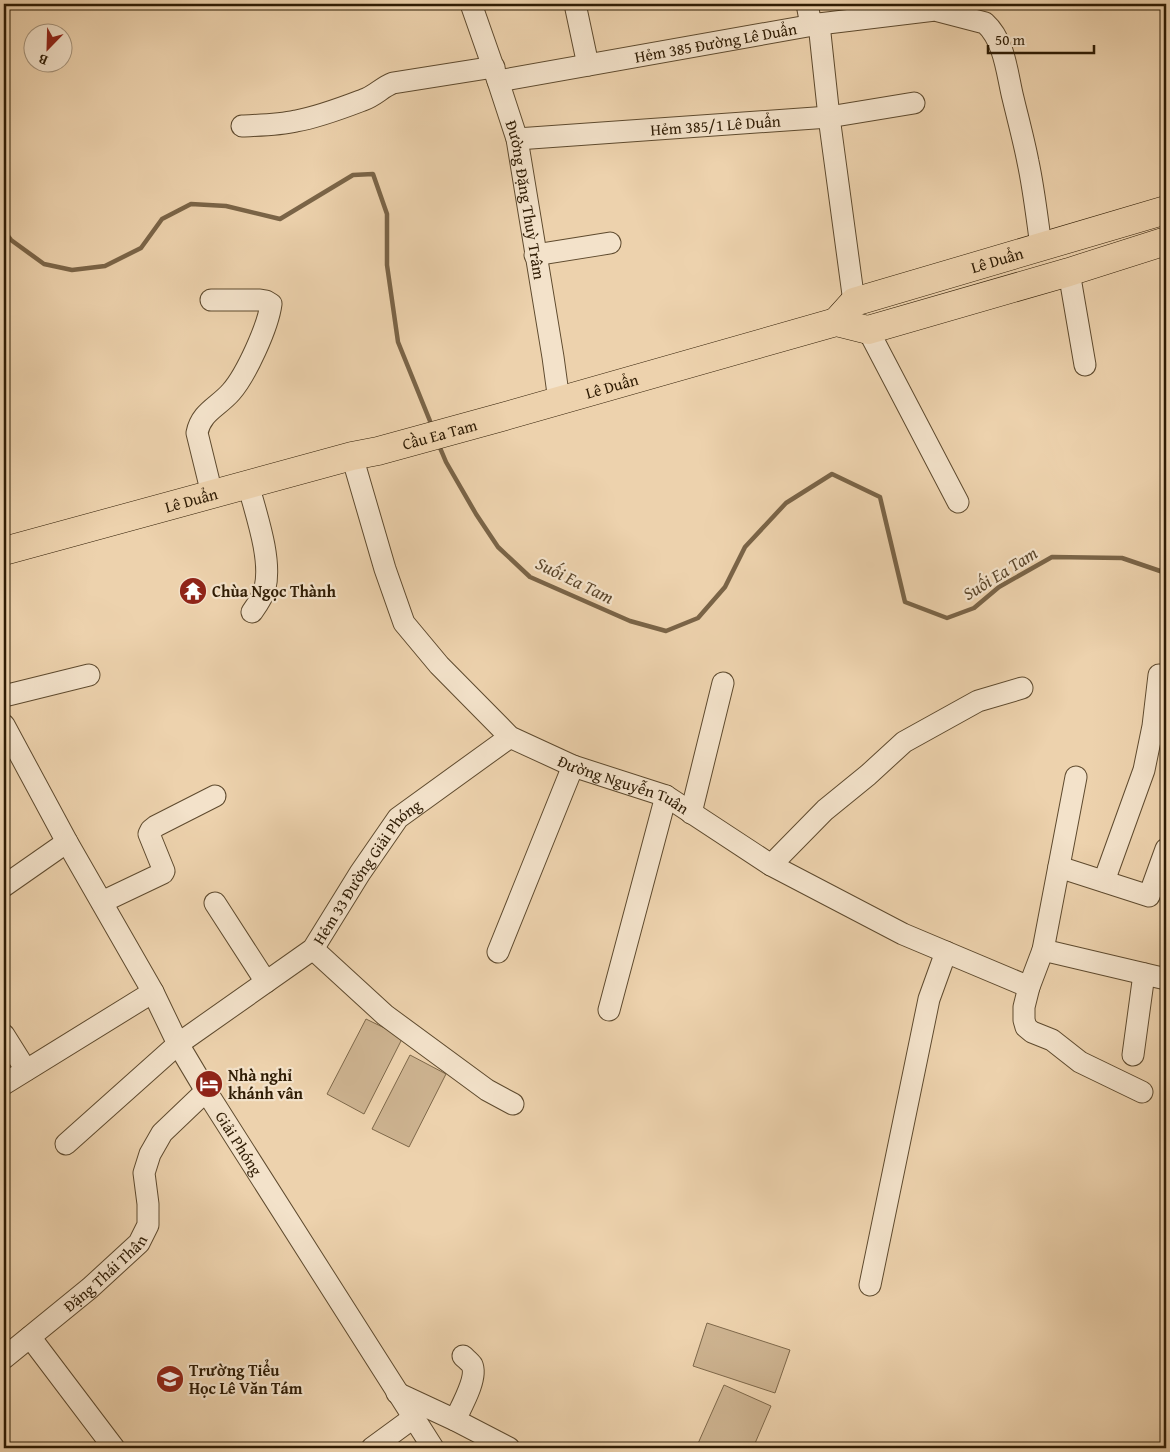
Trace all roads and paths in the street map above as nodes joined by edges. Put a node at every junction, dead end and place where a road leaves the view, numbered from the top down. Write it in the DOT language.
graph roads {
  1 [pos="471,4"];
  2 [pos="575,4"];
  3 [pos="807,4"];
  4 [pos="815,25"];
  5 [pos="588,65"];
  6 [pos="496,74"];
  7 [pos="914,104"];
  8 [pos="829,118"];
  9 [pos="242,126"];
  10 [pos="516,139"];
  11 [pos="1166,210"];
  12 [pos="1166,241"];
  13 [pos="610,244"];
  14 [pos="1041,246"];
  15 [pos="535,255"];
  16 [pos="1069,272"];
  17 [pos="212,300"];
  18 [pos="845,312"];
  19 [pos="868,330"];
  20 [pos="1085,365"];
  21 [pos="558,401"];
  22 [pos="502,417"];
  23 [pos="365,453"];
  24 [pos="248,484"];
  25 [pos="212,494"];
  26 [pos="958,502"];
  27 [pos="4,551"];
  28 [pos="252,612"];
  29 [pos="89,676"];
  30 [pos="1159,676"];
  31 [pos="723,683"];
  32 [pos="1022,688"];
  33 [pos="4,696"];
  34 [pos="510,737"];
  35 [pos="7,738"];
  36 [pos="573,766"];
  37 [pos="1076,777"];
  38 [pos="215,796"];
  39 [pos="666,796"];
  40 [pos="691,813"];
  41 [pos="67,842"];
  42 [pos="1166,849"];
  43 [pos="771,865"];
  44 [pos="1059,867"];
  45 [pos="1104,881"];
  46 [pos="4,886"];
  47 [pos="102,902"];
  48 [pos="215,903"];
  49 [pos="312,949"];
  50 [pos="1044,950"];
  51 [pos="498,952"];
  52 [pos="946,952"];
  53 [pos="1144,974"];
  54 [pos="1166,979"];
  55 [pos="266,982"];
  56 [pos="1029,987"];
  57 [pos="154,992"];
  58 [pos="609,1010"];
  59 [pos="4,1034"];
  60 [pos="178,1044"];
  61 [pos="1133,1055"];
  62 [pos="26,1070"];
  63 [pos="4,1084"];
  64 [pos="206,1091"];
  65 [pos="1142,1092"];
  66 [pos="513,1104"];
  67 [pos="66,1144"];
  68 [pos="870,1285"];
  69 [pos="30,1336"];
  70 [pos="463,1356"];
  71 [pos="4,1358"];
  72 [pos="397,1393"];
  73 [pos="413,1418"];
  74 [pos="455,1420"];
  75 [pos="114,1448"];
  76 [pos="372,1448"];
  77 [pos="433,1448"];
  78 [pos="509,1448"];
  1 -- 6 [label="street, Đường Đặng Thuỳ Trâm"];
  2 -- 5 [label="street"];
  3 -- 4 [label="street"];
  4 -- 5 [label="street, Hẻm 385 Đường Lê Duẩn"];
  4 -- 8 [label="street"];
  4 -- 14 [label="street, Hẻm 385 Đường Lê Duẩn"];
  5 -- 6 [label="street, Hẻm 385 Đường Lê Duẩn"];
  6 -- 9 [label="street, Hẻm 385 Đường Lê Duẩn"];
  6 -- 10 [label="street, Đường Đặng Thuỳ Trâm"];
  7 -- 8 [label="street, Hẻm 385/1 Lê Duẩn"];
  8 -- 10 [label="street, Hẻm 385/1 Lê Duẩn"];
  8 -- 18 [label="street"];
  10 -- 15 [label="street, Đường Đặng Thuỳ Trâm"];
  11 -- 14 [label="main road, Lê Duẩn"];
  12 -- 16 [label="main road, Lê Duẩn"];
  13 -- 15 [label="street"];
  14 -- 18 [label="main road, Lê Duẩn"];
  15 -- 21 [label="street, Đường Đặng Thuỳ Trâm"];
  16 -- 19 [label="main road, Lê Duẩn"];
  16 -- 20 [label="street"];
  17 -- 25 [label="street"];
  18 -- 19 [label="main road, Lê Duẩn"];
  18 -- 21 [label="main road, Lê Duẩn"];
  19 -- 26 [label="street"];
  21 -- 22 [label="main road, Lê Duẩn"];
  22 -- 23 [label="main road, Cầu Ea Tam"];
  23 -- 24 [label="main road, Lê Duẩn"];
  23 -- 34 [label="street, Đường Nguyễn Tuân"];
  24 -- 25 [label="main road, Lê Duẩn"];
  24 -- 28 [label="street"];
  25 -- 27 [label="main road, Lê Duẩn"];
  29 -- 33 [label="street"];
  30 -- 45 [label="street"];
  31 -- 40 [label="street"];
  32 -- 43 [label="street"];
  34 -- 36 [label="street, Đường Nguyễn Tuân"];
  34 -- 49 [label="street, Hẻm 33 Đường Giải Phóng"];
  35 -- 41 [label="street, Giải Phóng"];
  36 -- 39 [label="street, Đường Nguyễn Tuân"];
  36 -- 51 [label="street"];
  37 -- 44 [label="street"];
  38 -- 47 [label="street"];
  39 -- 40 [label="street, Đường Nguyễn Tuân"];
  39 -- 58 [label="street"];
  40 -- 43 [label="street, Đường Nguyễn Tuân"];
  41 -- 46 [label="street"];
  41 -- 47 [label="street, Giải Phóng"];
  42 -- 45 [label="street"];
  43 -- 52 [label="street, Đường Nguyễn Tuân"];
  44 -- 45 [label="street"];
  44 -- 50 [label="street"];
  47 -- 57 [label="street, Giải Phóng"];
  48 -- 55 [label="street"];
  49 -- 55 [label="street, Hẻm 33 Đường Giải Phóng"];
  49 -- 66 [label="street"];
  50 -- 53 [label="street"];
  50 -- 56 [label="street"];
  52 -- 56 [label="street, Đường Nguyễn Tuân"];
  52 -- 68 [label="street"];
  53 -- 54 [label="street"];
  53 -- 61 [label="street"];
  55 -- 60 [label="street, Hẻm 33 Đường Giải Phóng"];
  56 -- 65 [label="street"];
  57 -- 60 [label="street, Giải Phóng"];
  57 -- 62 [label="street"];
  59 -- 62 [label="street"];
  60 -- 64 [label="street, Giải Phóng"];
  60 -- 67 [label="street, Hẻm 33 Đường Giải Phóng"];
  62 -- 63 [label="street"];
  64 -- 69 [label="street, Đặng Thái Thân"];
  64 -- 72 [label="street, Giải Phóng"];
  69 -- 71 [label="street, Đặng Thái Thân"];
  69 -- 75 [label="street"];
  70 -- 74 [label="street"];
  72 -- 73 [label="street, Giải Phóng"];
  72 -- 74 [label="street"];
  73 -- 76 [label="street"];
  73 -- 77 [label="street, Giải Phóng"];
  74 -- 78 [label="street"];
}
